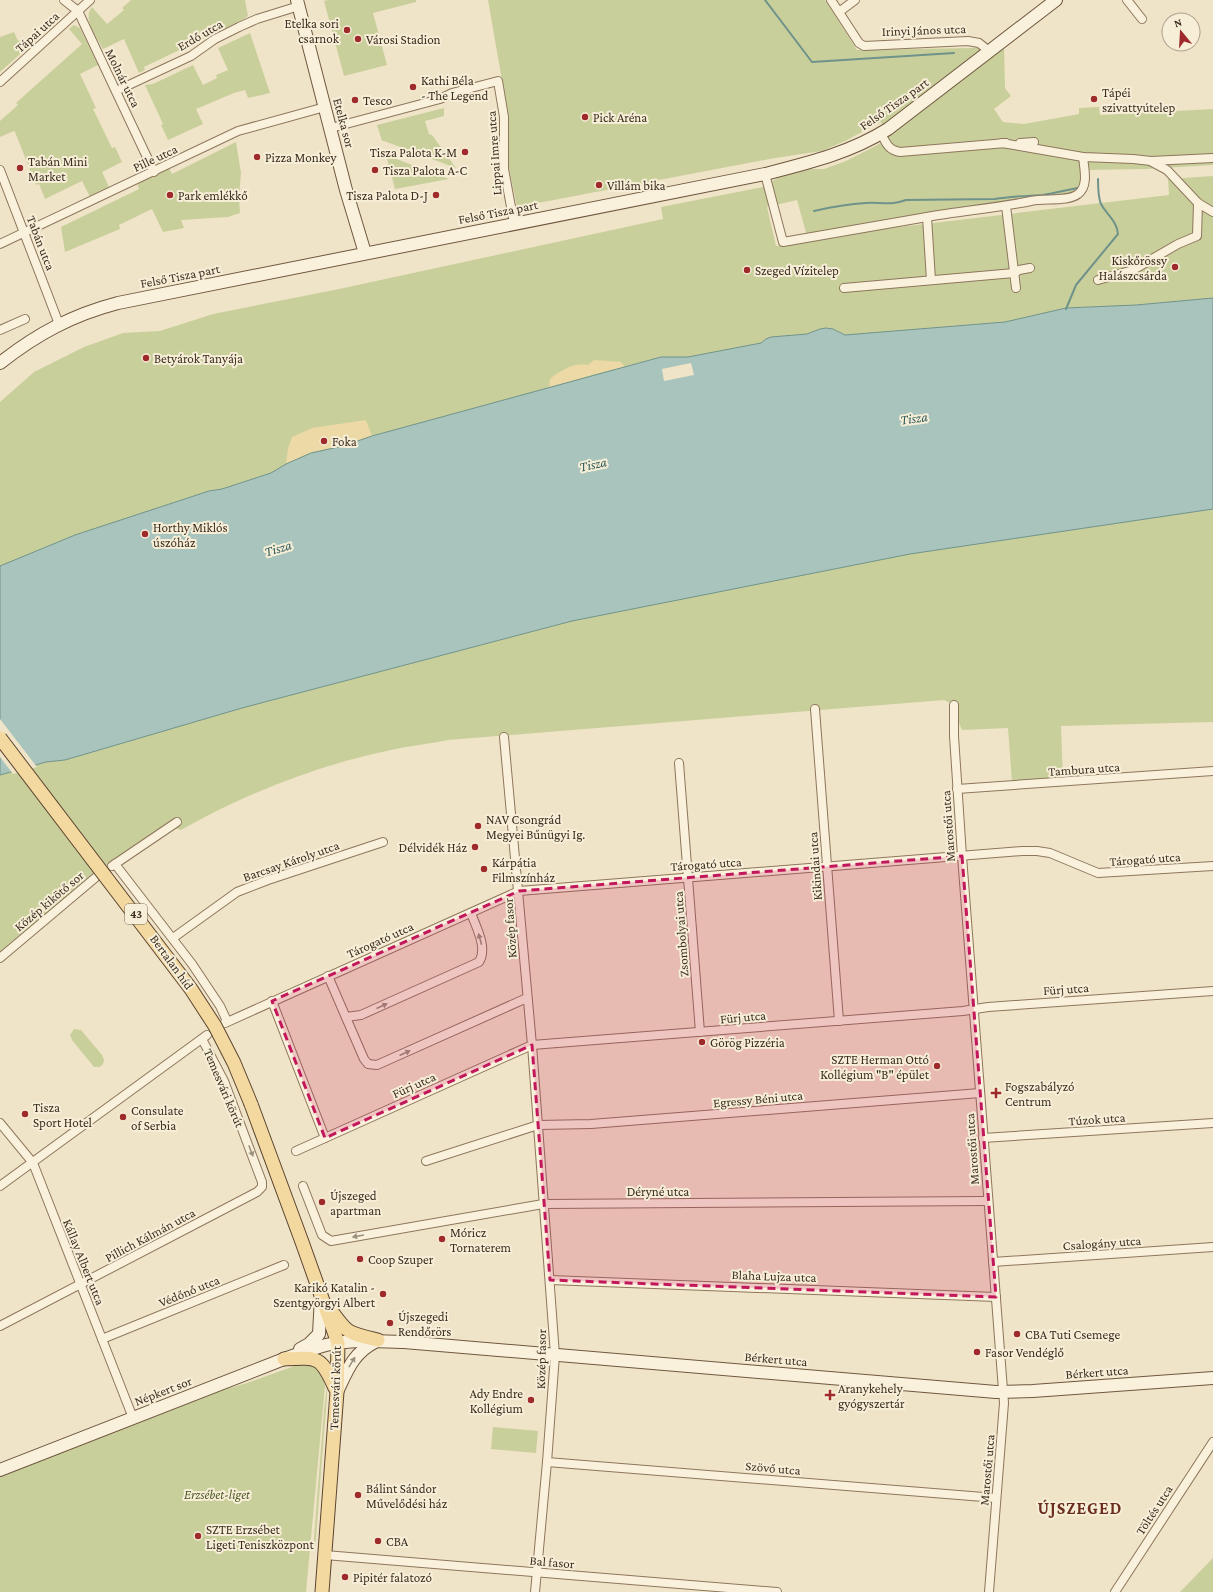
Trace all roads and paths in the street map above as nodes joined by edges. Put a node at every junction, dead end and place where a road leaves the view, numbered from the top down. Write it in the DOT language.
graph roads {
  1 [pos="64,0"];
  2 [pos="90,0"];
  3 [pos="831,0"];
  4 [pos="855,0"];
  5 [pos="1056,0"];
  6 [pos="1127,0"];
  7 [pos="298,3"];
  8 [pos="78,11"];
  9 [pos="839,12"];
  10 [pos="1142,19"];
  11 [pos="987,52"];
  12 [pos="0,82"];
  13 [pos="116,91"];
  14 [pos="325,107"];
  15 [pos="331,128"];
  16 [pos="881,133"];
  17 [pos="1034,142"];
  18 [pos="1002,144"];
  19 [pos="1083,156"];
  20 [pos="1213,158"];
  21 [pos="1151,161"];
  22 [pos="0,170"];
  23 [pos="154,172"];
  24 [pos="765,174"];
  25 [pos="1198,204"];
  26 [pos="1006,206"];
  27 [pos="1213,212"];
  28 [pos="927,217"];
  29 [pos="514,223"];
  30 [pos="25,232"];
  31 [pos="0,244"];
  32 [pos="365,253"];
  33 [pos="1030,268"];
  34 [pos="1014,273"];
  35 [pos="931,280"];
  36 [pos="1098,280"];
  37 [pos="844,288"];
  38 [pos="1016,288"];
  39 [pos="25,318"];
  40 [pos="59,324"];
  41 [pos="0,330"];
  42 [pos="0,363"];
  43 [pos="954,705"];
  44 [pos="815,709"];
  45 [pos="504,737"];
  46 [pos="0,738"];
  47 [pos="679,763"];
  48 [pos="1213,771"];
  49 [pos="957,789"];
  50 [pos="177,822"];
  51 [pos="382,842"];
  52 [pos="962,856"];
  53 [pos="827,866"];
  54 [pos="1213,866"];
  55 [pos="688,877"];
  56 [pos="94,878"];
  57 [pos="519,891"];
  58 [pos="471,913"];
  59 [pos="172,938"];
  60 [pos="0,958"];
  61 [pos="328,976"];
  62 [pos="1213,991"];
  63 [pos="527,998"];
  64 [pos="272,1001"];
  65 [pos="974,1010"];
  66 [pos="346,1017"];
  67 [pos="838,1021"];
  68 [pos="700,1032"];
  69 [pos="532,1045"];
  70 [pos="980,1094"];
  71 [pos="250,1104"];
  72 [pos="0,1123"];
  73 [pos="1213,1123"];
  74 [pos="538,1125"];
  75 [pos="325,1138"];
  76 [pos="983,1138"];
  77 [pos="296,1151"];
  78 [pos="426,1161"];
  79 [pos="32,1163"];
  80 [pos="262,1182"];
  81 [pos="0,1186"];
  82 [pos="303,1186"];
  83 [pos="988,1201"];
  84 [pos="543,1204"];
  85 [pos="1213,1247"];
  86 [pos="993,1262"];
  87 [pos="284,1265"];
  88 [pos="550,1280"];
  89 [pos="80,1284"];
  90 [pos="321,1296"];
  91 [pos="996,1297"];
  92 [pos="0,1326"];
  93 [pos="102,1339"];
  94 [pos="378,1340"];
  95 [pos="338,1343"];
  96 [pos="555,1355"];
  97 [pos="284,1359"];
  98 [pos="1213,1378"];
  99 [pos="337,1392"];
  100 [pos="1004,1392"];
  101 [pos="133,1418"];
  102 [pos="1213,1442"];
  103 [pos="547,1462"];
  104 [pos="0,1470"];
  105 [pos="996,1498"];
  106 [pos="325,1555"];
  107 [pos="537,1573"];
  108 [pos="322,1592"];
  109 [pos="535,1592"];
  110 [pos="777,1592"];
  111 [pos="989,1592"];
  112 [pos="1115,1592"];
  1 -- 8 [label="street, Molnár utca"];
  2 -- 8 [label="street, Tápai utca"];
  3 -- 9 [label="street"];
  4 -- 9 [label="street"];
  5 -- 11 [label="street"];
  6 -- 10 [label="street"];
  7 -- 13 [label="street, Erdő utca"];
  7 -- 14 [label="street, Etelka sor"];
  8 -- 12 [label="street, Tápai utca"];
  8 -- 13 [label="street, Molnár utca"];
  9 -- 11 [label="street, Irinyi János utca"];
  11 -- 16 [label="street, Felső Tisza part"];
  13 -- 23 [label="street, Molnár utca"];
  14 -- 15 [label="street, Etelka sor"];
  14 -- 23 [label="street, Pille utca"];
  15 -- 29 [label="street, Lippai Imre utca"];
  15 -- 32 [label="street, Etelka sor"];
  16 -- 18 [label="street"];
  16 -- 24 [label="street, Felső Tisza part"];
  17 -- 18 [label="street"];
  18 -- 19 [label="street"];
  19 -- 21 [label="street"];
  19 -- 26 [label="street"];
  20 -- 21 [label="street"];
  21 -- 25 [label="street"];
  22 -- 30 [label="street, Tabán utca"];
  23 -- 30 [label="street, Pille utca"];
  24 -- 28 [label="street"];
  24 -- 29 [label="street, Felső Tisza part"];
  25 -- 27 [label="street"];
  25 -- 36 [label="street"];
  26 -- 28 [label="street"];
  26 -- 34 [label="street"];
  28 -- 35 [label="street"];
  29 -- 32 [label="street, Felső Tisza part"];
  30 -- 31 [label="street, Pille utca"];
  30 -- 40 [label="street, Tabán utca"];
  32 -- 40 [label="street, Felső Tisza part"];
  33 -- 34 [label="street"];
  34 -- 35 [label="street"];
  34 -- 38 [label="street"];
  35 -- 37 [label="street"];
  39 -- 41 [label="street"];
  40 -- 42 [label="street, Felső Tisza part"];
  43 -- 49 [label="street, Marostői utca"];
  44 -- 53 [label="street, Kikindai utca"];
  45 -- 57 [label="street, Közép fasor"];
  46 -- 71 [label="main road, Bertalan híd / 43, bridge"];
  47 -- 55 [label="street, Zsombolyai utca"];
  48 -- 49 [label="street, Tambura utca"];
  49 -- 52 [label="street, Marostői utca"];
  50 -- 59 [label="street"];
  51 -- 59 [label="street, Barcsay Károly utca"];
  52 -- 53 [label="street, Tárogató utca"];
  52 -- 54 [label="street, Tárogató utca"];
  52 -- 65 [label="street, Marostői utca"];
  53 -- 55 [label="street, Tárogató utca"];
  53 -- 67 [label="street, Kikindai utca"];
  55 -- 57 [label="street, Tárogató utca"];
  55 -- 68 [label="street, Zsombolyai utca"];
  56 -- 60 [label="street, Közép kikötő sor"];
  57 -- 58 [label="street, Tárogató utca"];
  57 -- 63 [label="street, Közép fasor"];
  58 -- 61 [label="street, Tárogató utca"];
  66 -- 58 [label="street, one-way"];
  59 -- 64 [label="street, Tárogató utca"];
  61 -- 64 [label="street, Tárogató utca"];
  61 -- 66 [label="street"];
  62 -- 65 [label="street, Fürj utca"];
  66 -- 63 [label="street, one-way"];
  63 -- 69 [label="street, Közép fasor"];
  64 -- 75 [label="street"];
  65 -- 67 [label="street, Fürj utca"];
  65 -- 70 [label="street, Marostői utca"];
  67 -- 68 [label="street, Fürj utca"];
  68 -- 69 [label="street, Fürj utca"];
  69 -- 74 [label="street, Közép fasor"];
  69 -- 75 [label="street, Fürj utca"];
  70 -- 74 [label="street, Egressy Béni utca"];
  70 -- 76 [label="street, Marostői utca"];
  71 -- 90 [label="main road, Temesvári körút / 43"];
  72 -- 79 [label="street, Kállay Albert utca"];
  73 -- 76 [label="street, Túzok utca"];
  74 -- 78 [label="street"];
  74 -- 84 [label="street, Közép fasor"];
  75 -- 77 [label="street, Fürj utca"];
  76 -- 83 [label="street, Marostői utca"];
  79 -- 80 [label="street, Temesvári körút, one-way"];
  79 -- 81 [label="street"];
  79 -- 89 [label="street, Kállay Albert utca"];
  80 -- 89 [label="street, Pillich Kálmán utca"];
  84 -- 82 [label="street, Déryné utca, one-way"];
  83 -- 84 [label="street, Déryné utca"];
  83 -- 86 [label="street, Marostői utca"];
  84 -- 88 [label="street, Közép fasor"];
  85 -- 86 [label="street, Csalogány utca"];
  86 -- 91 [label="street, Marostői utca"];
  87 -- 93 [label="street, Védőnő utca"];
  88 -- 91 [label="street, Blaha Lujza utca"];
  88 -- 96 [label="street, Közép fasor"];
  89 -- 92 [label="street, Pillich Kálmán utca"];
  89 -- 93 [label="street, Kállay Albert utca"];
  90 -- 94 [label="main road"];
  90 -- 95 [label="main road, Temesvári körút / 43"];
  90 -- 97 [label="street"];
  91 -- 100 [label="street, Marostői utca"];
  93 -- 101 [label="street, Kállay Albert utca"];
  94 -- 95 [label="street, Bérkert utca"];
  94 -- 96 [label="street, Bérkert utca"];
  99 -- 94 [label="street, one-way"];
  95 -- 97 [label="street, Népkert sor"];
  95 -- 99 [label="main road, Temesvári körút / 43"];
  96 -- 100 [label="street, Bérkert utca"];
  96 -- 103 [label="street, Közép fasor"];
  97 -- 99 [label="main road"];
  97 -- 101 [label="street, Népkert sor"];
  98 -- 100 [label="street, Bérkert utca"];
  99 -- 106 [label="main road, Temesvári körút / 43"];
  100 -- 105 [label="street, Marostői utca"];
  101 -- 104 [label="street, Népkert sor"];
  102 -- 112 [label="street, Töltés utca"];
  103 -- 105 [label="street, Szövő utca"];
  103 -- 107 [label="street, Közép fasor"];
  105 -- 111 [label="street, Marostői utca"];
  106 -- 107 [label="street, Bal fasor"];
  106 -- 108 [label="main road, Temesvári körút / 43"];
  107 -- 109 [label="street, Közép fasor"];
  107 -- 110 [label="street, Bal fasor"];
}
